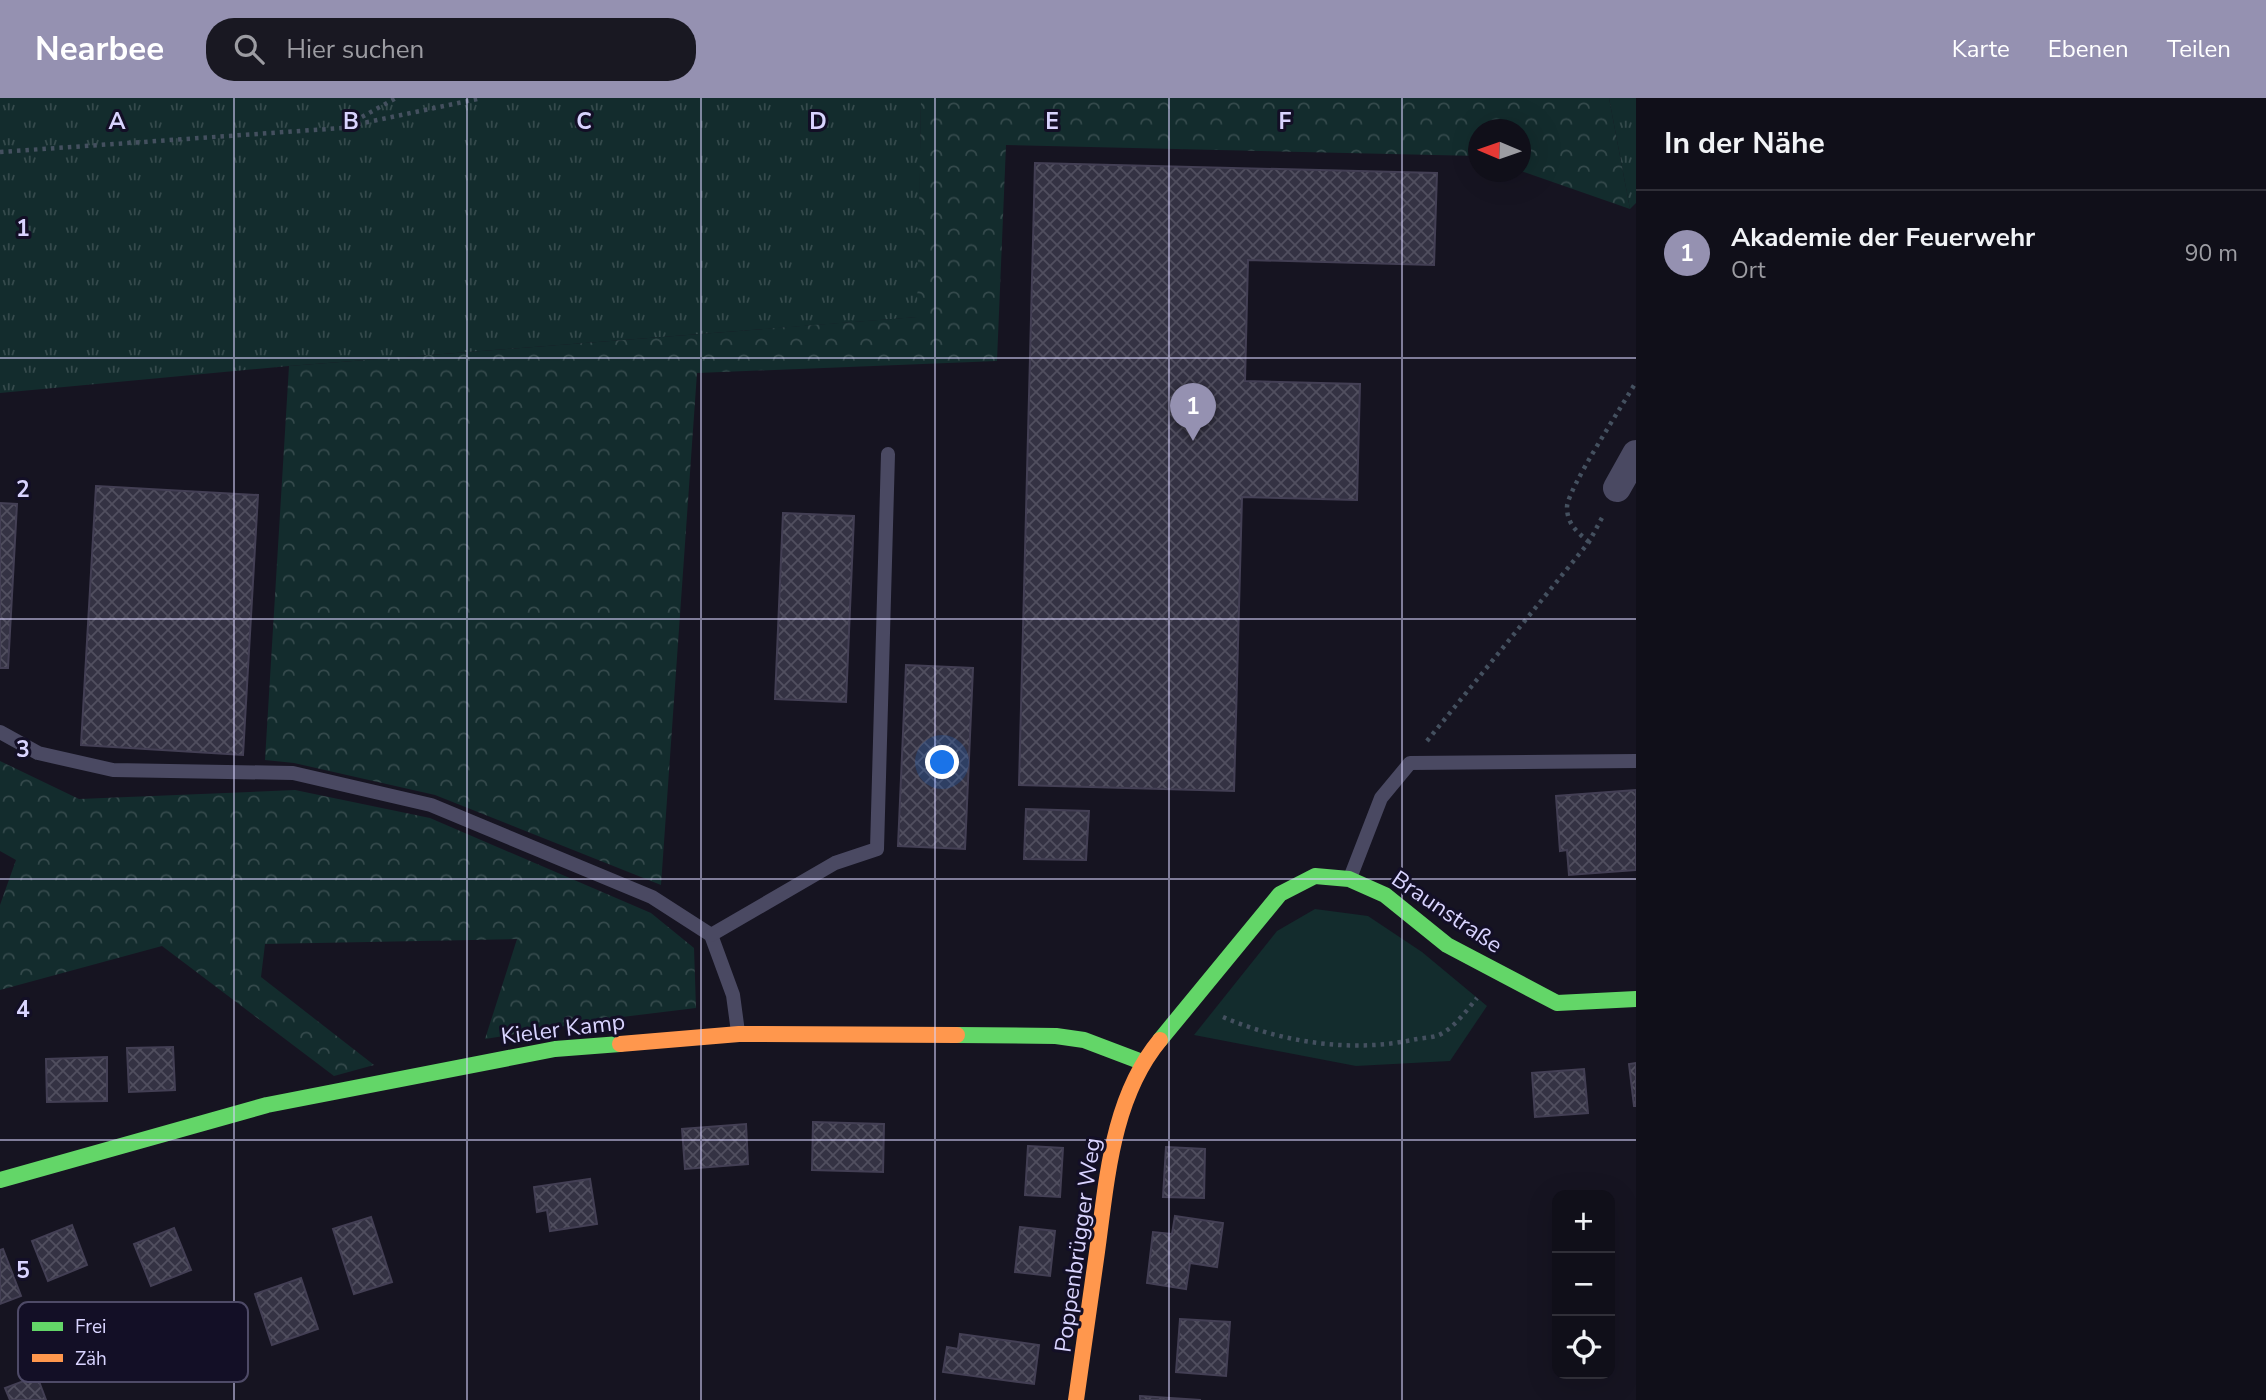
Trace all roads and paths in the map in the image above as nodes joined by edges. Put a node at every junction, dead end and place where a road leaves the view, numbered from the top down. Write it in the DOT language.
graph roads {
  1 [pos="396,98"];
  2 [pos="482,98"];
  3 [pos="342,128"];
  4 [pos="0,152"];
  5 [pos="888,454"];
  6 [pos="1636,454"];
  7 [pos="1617,488"];
  8 [pos="0,732"];
  9 [pos="1636,761"];
  10 [pos="1410,763"];
  11 [pos="1349,879"];
  12 [pos="711,935"];
  13 [pos="1497,974"];
  14 [pos="1636,999"];
  15 [pos="1190,1003"];
  16 [pos="739,1034"];
  17 [pos="1142,1062"];
  18 [pos="0,1180"];
  19 [pos="1076,1400"];
  1 -- 3 [label="path"];
  2 -- 3 [label="path"];
  3 -- 4 [label="path"];
  5 -- 12 [label="lane"];
  6 -- 7 [label="street"];
  7 -- 10 [label="path"];
  8 -- 12 [label="lane"];
  9 -- 10 [label="lane"];
  10 -- 11 [label="lane"];
  11 -- 13 [label="street, Braunstraße"];
  11 -- 15 [label="street, Poppenbrügger Weg"];
  12 -- 16 [label="lane"];
  13 -- 14 [label="street, Braunstraße"];
  13 -- 15 [label="path"];
  15 -- 17 [label="street, Poppenbrügger Weg"];
  16 -- 17 [label="street, Kieler Kamp"];
  16 -- 18 [label="street, Kieler Kamp"];
  17 -- 19 [label="street, Poppenbrügger Weg"];
}
